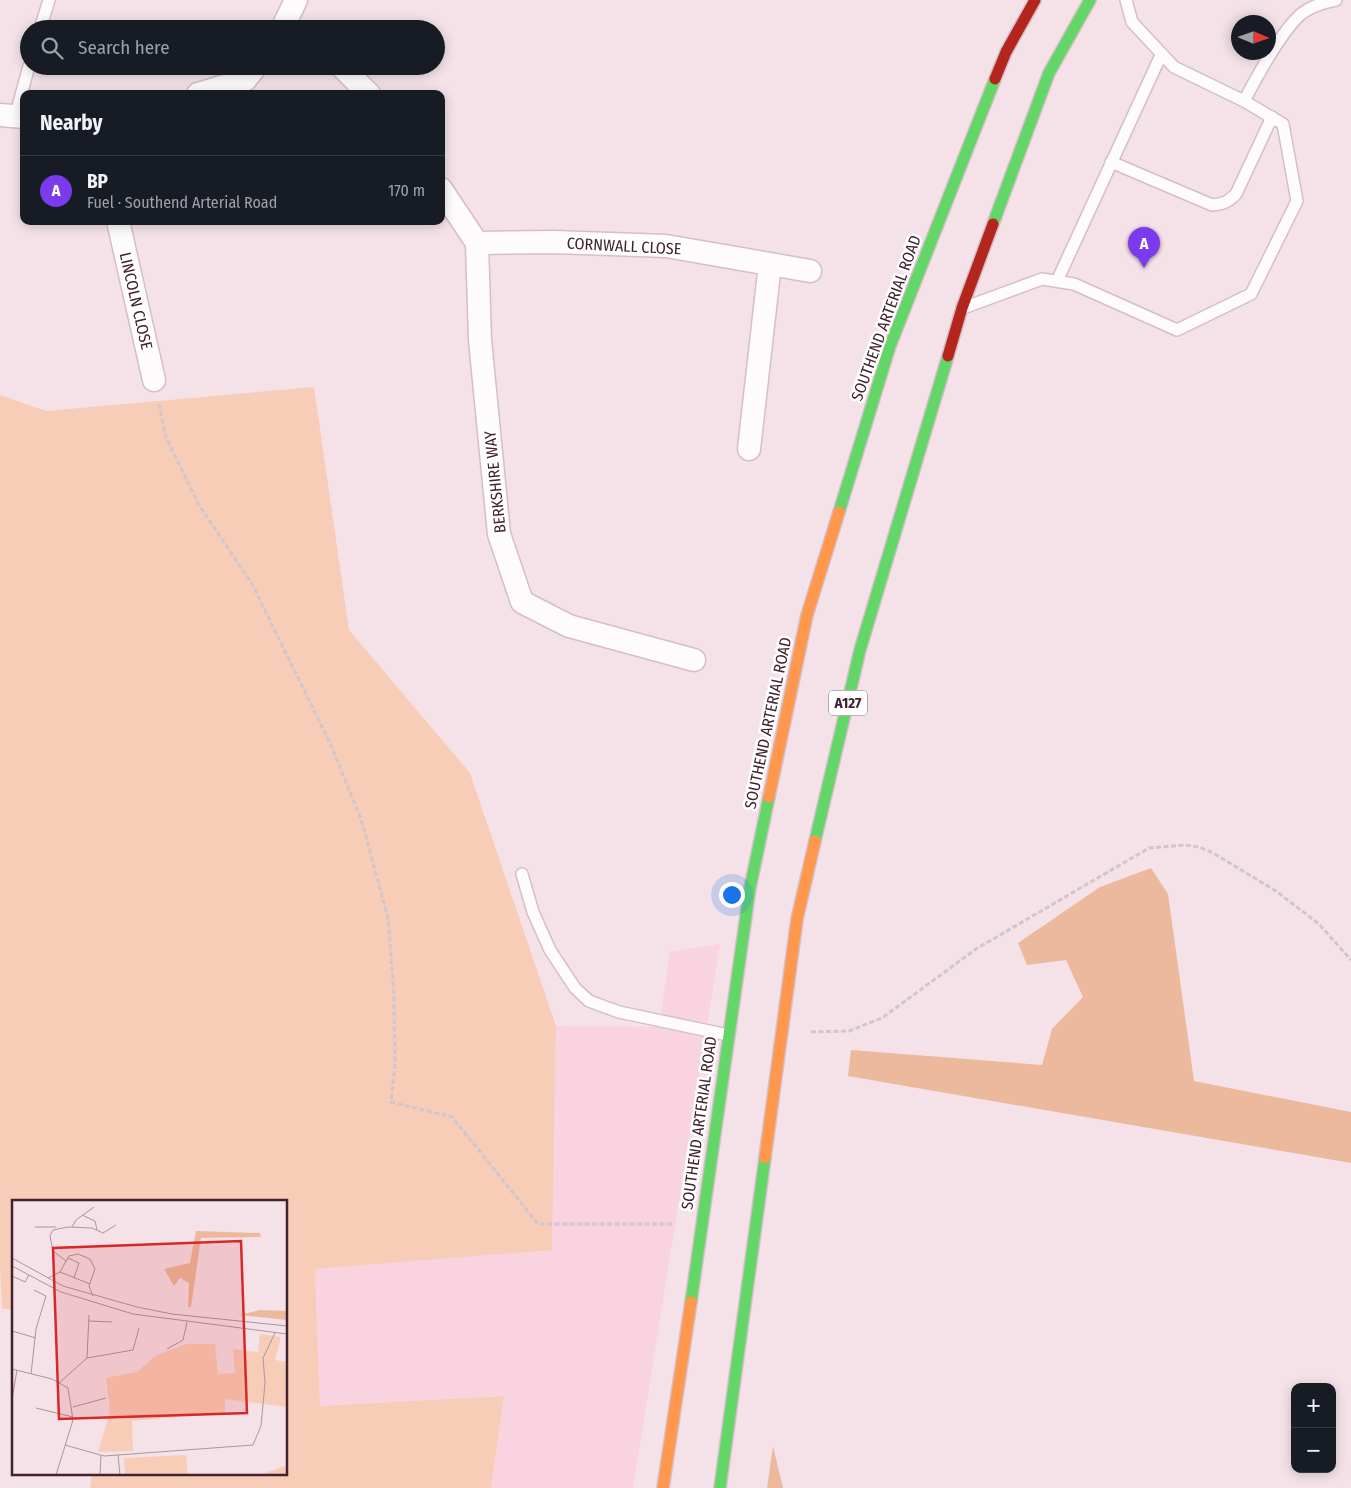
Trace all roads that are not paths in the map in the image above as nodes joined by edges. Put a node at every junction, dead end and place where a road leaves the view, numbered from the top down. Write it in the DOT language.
graph roads {
  1 [pos="49,0"];
  2 [pos="1036,0"];
  3 [pos="1090,0"];
  4 [pos="1126,0"];
  5 [pos="1336,0"];
  6 [pos="43,20"];
  7 [pos="1161,55"];
  8 [pos="26,75"];
  9 [pos="249,75"];
  10 [pos="350,75"];
  11 [pos="21,90"];
  12 [pos="211,90"];
  13 [pos="365,90"];
  14 [pos="20,95"];
  15 [pos="1244,101"];
  16 [pos="13,117"];
  17 [pos="1272,117"];
  18 [pos="1111,162"];
  19 [pos="445,194"];
  20 [pos="119,225"];
  21 [pos="477,243"];
  22 [pos="770,264"];
  23 [pos="810,271"];
  24 [pos="1058,281"];
  25 [pos="962,308"];
  26 [pos="154,380"];
  27 [pos="749,449"];
  28 [pos="694,660"];
  29 [pos="522,874"];
  30 [pos="728,1035"];
  31 [pos="663,1488"];
  32 [pos="720,1488"];
  1 -- 6 [label="lane"];
  2 -- 30 [label="highway, SOUTHEND ARTERIAL ROAD"];
  3 -- 25 [label="highway, A127"];
  4 -- 7 [label="lane"];
  5 -- 15 [label="lane"];
  7 -- 15 [label="lane"];
  7 -- 18 [label="lane"];
  8 -- 11 [label="lane"];
  9 -- 12 [label="street"];
  10 -- 13 [label="street"];
  14 -- 16 [label="lane"];
  15 -- 17 [label="lane"];
  17 -- 18 [label="lane"];
  17 -- 24 [label="lane"];
  18 -- 24 [label="lane"];
  19 -- 21 [label="street"];
  20 -- 26 [label="street, LINCOLN CLOSE"];
  21 -- 22 [label="street, CORNWALL CLOSE"];
  21 -- 28 [label="street, BERKSHIRE WAY"];
  22 -- 23 [label="street, CORNWALL CLOSE"];
  22 -- 27 [label="street"];
  24 -- 25 [label="lane"];
  25 -- 32 [label="highway, A127"];
  29 -- 30 [label="lane"];
  30 -- 31 [label="highway, SOUTHEND ARTERIAL ROAD"];
}
